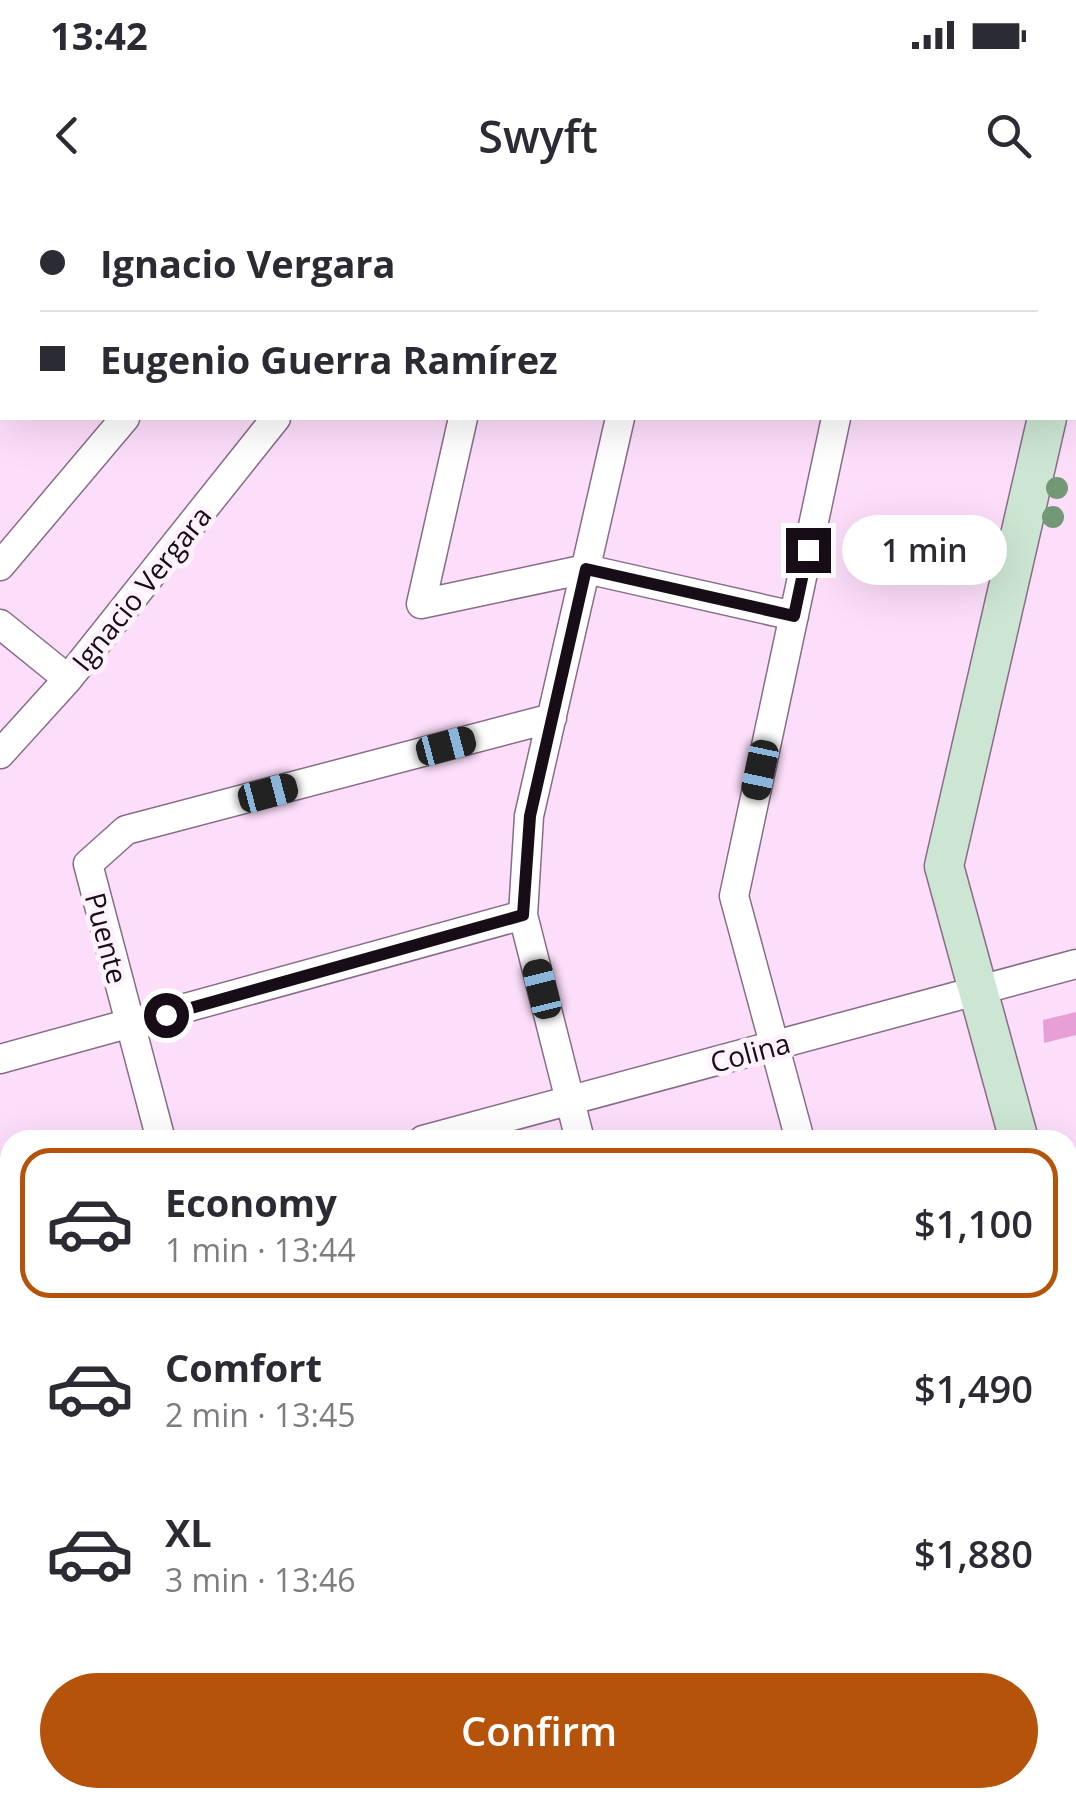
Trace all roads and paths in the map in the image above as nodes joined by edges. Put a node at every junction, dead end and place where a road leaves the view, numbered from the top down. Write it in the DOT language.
graph roads {
  1 [pos="123,420"];
  2 [pos="274,420"];
  3 [pos="463,420"];
  4 [pos="620,420"];
  5 [pos="836,420"];
  6 [pos="1047,420"];
  7 [pos="0,566"];
  8 [pos="586,569"];
  9 [pos="794,616"];
  10 [pos="0,624"];
  11 [pos="68,679"];
  12 [pos="552,718"];
  13 [pos="0,754"];
  14 [pos="523,915"];
  15 [pos="1076,964"];
  16 [pos="978,990"];
  17 [pos="130,1025"];
  18 [pos="775,1045"];
  19 [pos="0,1059"];
  20 [pos="569,1100"];
  21 [pos="158,1130"];
  22 [pos="460,1130"];
  23 [pos="577,1130"];
  24 [pos="797,1130"];
  25 [pos="1016,1130"];
  1 -- 7 [label="street"];
  2 -- 11 [label="street, Ignacio Vergara"];
  3 -- 8 [label="street"];
  4 -- 8 [label="street"];
  5 -- 9 [label="street"];
  6 -- 16 [label="street"];
  8 -- 9 [label="street"];
  8 -- 12 [label="street"];
  9 -- 18 [label="street"];
  10 -- 11 [label="street"];
  11 -- 13 [label="street, Ignacio Vergara"];
  12 -- 14 [label="street"];
  12 -- 17 [label="street, Puente"];
  14 -- 17 [label="street"];
  14 -- 20 [label="street"];
  15 -- 16 [label="street, Colina"];
  16 -- 18 [label="street, Colina"];
  16 -- 25 [label="street"];
  17 -- 19 [label="street"];
  17 -- 21 [label="street, Puente"];
  18 -- 20 [label="street, Colina"];
  18 -- 24 [label="street"];
  20 -- 22 [label="street, Colina"];
  20 -- 23 [label="street"];
}
